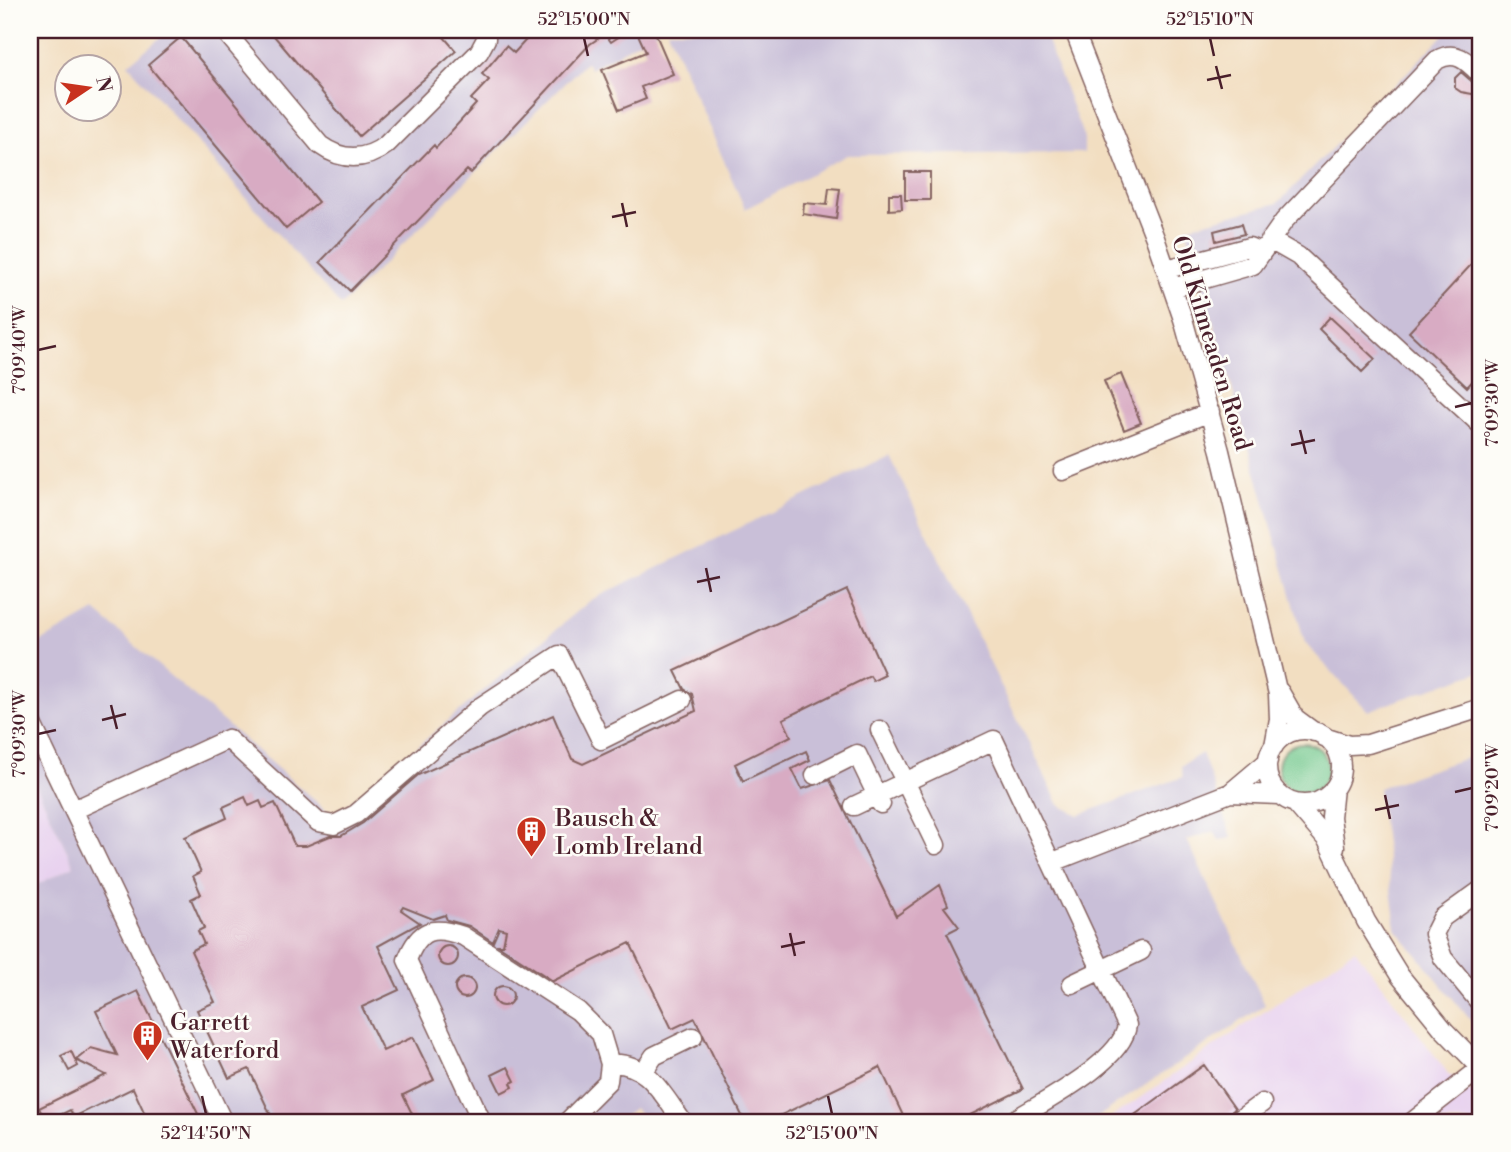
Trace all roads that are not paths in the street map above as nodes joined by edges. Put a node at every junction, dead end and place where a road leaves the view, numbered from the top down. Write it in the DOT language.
graph roads {
  1 [pos="224,30"];
  2 [pos="486,30"];
  3 [pos="1074,30"];
  4 [pos="1481,75"];
  5 [pos="1266,246"];
  6 [pos="1167,269"];
  7 [pos="1173,288"];
  8 [pos="1210,412"];
  9 [pos="1481,425"];
  10 [pos="1063,471"];
  11 [pos="1275,679"];
  12 [pos="682,699"];
  13 [pos="1481,708"];
  14 [pos="30,720"];
  15 [pos="880,730"];
  16 [pos="1318,734"];
  17 [pos="1387,739"];
  18 [pos="1271,754"];
  19 [pos="815,775"];
  20 [pos="905,782"];
  21 [pos="1337,782"];
  22 [pos="1230,793"];
  23 [pos="1287,799"];
  24 [pos="879,800"];
  25 [pos="854,806"];
  26 [pos="74,810"];
  27 [pos="936,845"];
  28 [pos="1053,862"];
  29 [pos="1341,867"];
  30 [pos="1481,890"];
  31 [pos="1141,951"];
  32 [pos="1103,970"];
  33 [pos="1072,984"];
  34 [pos="1481,1004"];
  35 [pos="693,1037"];
  36 [pos="610,1064"];
  37 [pos="1481,1068"];
  38 [pos="643,1070"];
  39 [pos="1262,1104"];
  40 [pos="223,1122"];
  41 [pos="482,1122"];
  42 [pos="567,1122"];
  43 [pos="683,1122"];
  44 [pos="1011,1122"];
  45 [pos="1236,1122"];
  46 [pos="1412,1122"];
  1 -- 2 [label="street"];
  3 -- 6 [label="street, Old Kilmeaden Road"];
  4 -- 5 [label="street"];
  5 -- 6 [label="street"];
  5 -- 7 [label="street"];
  5 -- 9 [label="street"];
  6 -- 7 [label="street, Old Kilmeaden Road"];
  7 -- 8 [label="street, Old Kilmeaden Road"];
  8 -- 10 [label="street"];
  8 -- 11 [label="street, Old Kilmeaden Road"];
  11 -- 16 [label="street, Old Kilmeaden Road"];
  11 -- 18 [label="street, Old Kilmeaden Road"];
  12 -- 26 [label="street"];
  13 -- 17 [label="street"];
  14 -- 26 [label="street"];
  15 -- 20 [label="street"];
  16 -- 17 [label="street"];
  16 -- 18 [label="street"];
  16 -- 21 [label="street"];
  17 -- 21 [label="street"];
  18 -- 22 [label="street"];
  18 -- 23 [label="street"];
  19 -- 24 [label="street"];
  20 -- 24 [label="street"];
  20 -- 27 [label="street"];
  20 -- 28 [label="street"];
  21 -- 23 [label="street"];
  21 -- 29 [label="street"];
  22 -- 23 [label="street"];
  22 -- 28 [label="street"];
  23 -- 29 [label="street"];
  24 -- 25 [label="street"];
  26 -- 40 [label="street"];
  28 -- 32 [label="street"];
  29 -- 37 [label="street"];
  30 -- 34 [label="street"];
  31 -- 32 [label="street"];
  32 -- 33 [label="street"];
  32 -- 44 [label="street"];
  35 -- 38 [label="street"];
  36 -- 38 [label="street"];
  36 -- 41 [label="street"];
  36 -- 42 [label="street"];
  37 -- 46 [label="street"];
  38 -- 43 [label="street"];
  39 -- 45 [label="street"];
}
